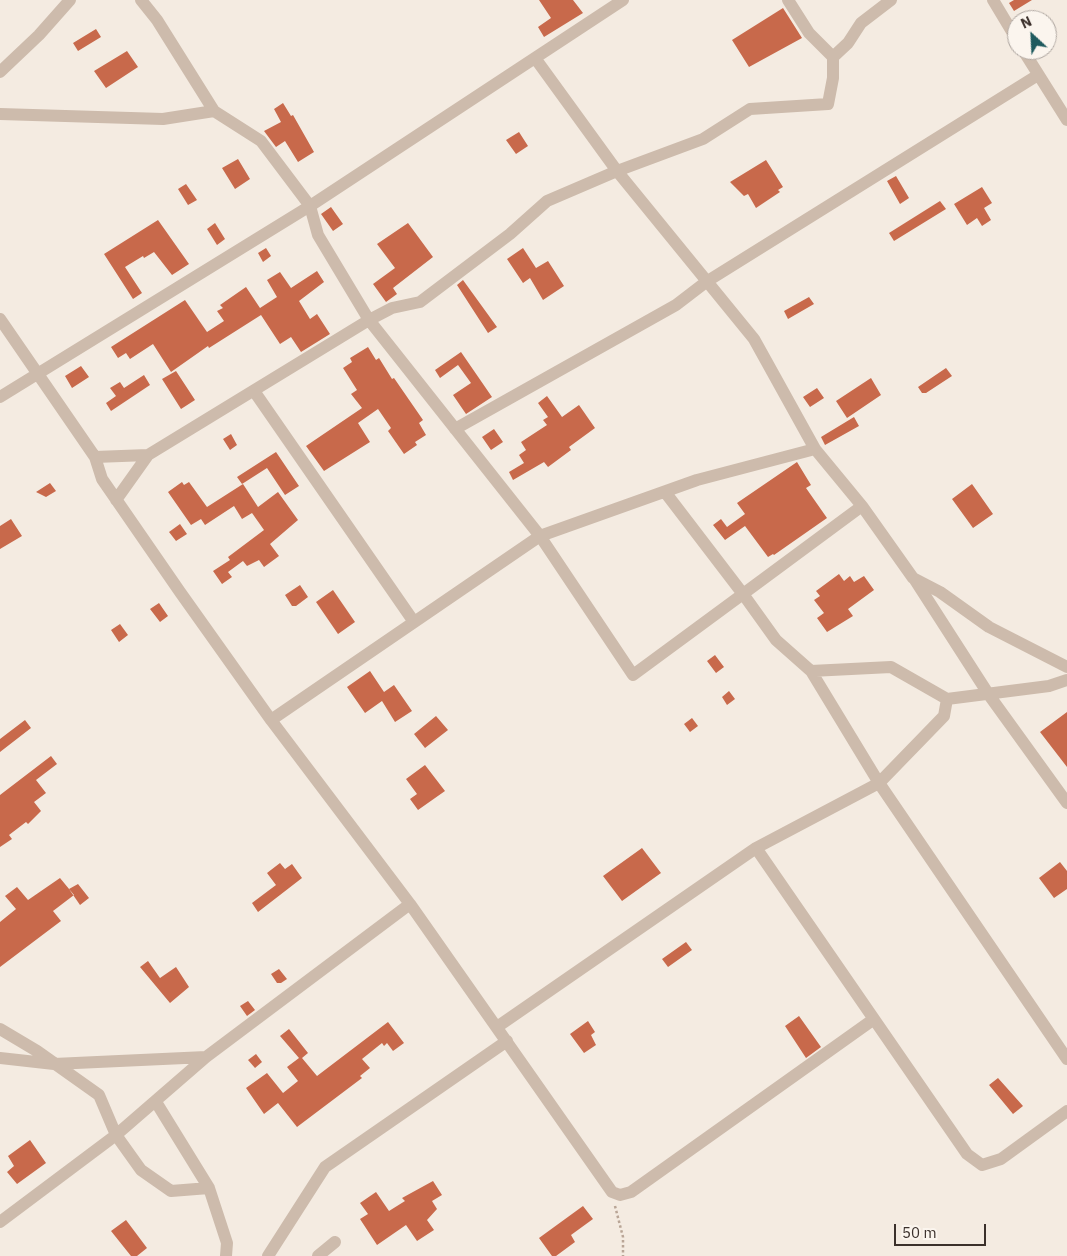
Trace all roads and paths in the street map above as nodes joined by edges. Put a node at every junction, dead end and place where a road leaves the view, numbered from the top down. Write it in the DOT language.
graph roads {
  1 [pos="70,0"];
  2 [pos="140,0"];
  3 [pos="623,0"];
  4 [pos="788,0"];
  5 [pos="891,0"];
  6 [pos="993,0"];
  7 [pos="1007,23"];
  8 [pos="833,57"];
  9 [pos="535,58"];
  10 [pos="1029,60"];
  11 [pos="0,72"];
  12 [pos="1038,75"];
  13 [pos="214,111"];
  14 [pos="0,114"];
  15 [pos="1067,120"];
  16 [pos="617,171"];
  17 [pos="310,206"];
  18 [pos="706,282"];
  19 [pos="0,319"];
  20 [pos="369,320"];
  21 [pos="38,373"];
  22 [pos="254,390"];
  23 [pos="0,397"];
  24 [pos="455,429"];
  25 [pos="815,449"];
  26 [pos="148,455"];
  27 [pos="95,457"];
  28 [pos="665,492"];
  29 [pos="116,500"];
  30 [pos="862,506"];
  31 [pos="540,536"];
  32 [pos="913,578"];
  33 [pos="743,594"];
  34 [pos="414,622"];
  35 [pos="1067,667"];
  36 [pos="811,671"];
  37 [pos="1067,680"];
  38 [pos="989,695"];
  39 [pos="947,700"];
  40 [pos="271,720"];
  41 [pos="879,783"];
  42 [pos="1067,803"];
  43 [pos="756,848"];
  44 [pos="410,904"];
  45 [pos="874,1019"];
  46 [pos="497,1027"];
  47 [pos="0,1029"];
  48 [pos="507,1041"];
  49 [pos="206,1057"];
  50 [pos="0,1058"];
  51 [pos="1067,1059"];
  52 [pos="54,1064"];
  53 [pos="156,1102"];
  54 [pos="1067,1111"];
  55 [pos="116,1135"];
  56 [pos="209,1188"];
  57 [pos="612,1192"];
  58 [pos="1,1218"];
  59 [pos="335,1242"];
  60 [pos="226,1256"];
  61 [pos="268,1256"];
  62 [pos="318,1256"];
  63 [pos="623,1256"];
  1 -- 11 [label="street"];
  2 -- 13 [label="street"];
  3 -- 9 [label="street"];
  4 -- 8 [label="street"];
  5 -- 8 [label="street"];
  6 -- 7 [label="street"];
  8 -- 16 [label="street"];
  9 -- 16 [label="street"];
  9 -- 17 [label="street"];
  10 -- 12 [label="street"];
  12 -- 15 [label="street"];
  12 -- 18 [label="street"];
  13 -- 14 [label="street"];
  13 -- 17 [label="street"];
  16 -- 18 [label="street"];
  16 -- 20 [label="street"];
  17 -- 20 [label="street"];
  17 -- 21 [label="street"];
  18 -- 24 [label="street"];
  18 -- 25 [label="street"];
  19 -- 21 [label="street"];
  20 -- 22 [label="street"];
  20 -- 24 [label="street"];
  21 -- 23 [label="street"];
  21 -- 27 [label="street"];
  22 -- 26 [label="street"];
  22 -- 34 [label="street"];
  24 -- 31 [label="street"];
  25 -- 28 [label="street"];
  25 -- 30 [label="street"];
  26 -- 27 [label="street"];
  26 -- 29 [label="street"];
  27 -- 29 [label="street"];
  28 -- 31 [label="street"];
  28 -- 33 [label="street"];
  29 -- 40 [label="street"];
  30 -- 32 [label="street"];
  30 -- 33 [label="street"];
  31 -- 33 [label="street"];
  31 -- 34 [label="street"];
  32 -- 35 [label="street"];
  32 -- 38 [label="street"];
  33 -- 36 [label="street"];
  34 -- 40 [label="street"];
  36 -- 39 [label="street"];
  36 -- 41 [label="street"];
  37 -- 38 [label="street"];
  38 -- 39 [label="street"];
  38 -- 42 [label="street"];
  39 -- 41 [label="street"];
  40 -- 44 [label="street"];
  41 -- 43 [label="street"];
  41 -- 51 [label="street"];
  43 -- 45 [label="street"];
  43 -- 46 [label="street"];
  44 -- 46 [label="street"];
  44 -- 49 [label="street"];
  45 -- 54 [label="street"];
  45 -- 57 [label="street"];
  46 -- 48 [label="street"];
  47 -- 52 [label="street"];
  48 -- 57 [label="street"];
  48 -- 61 [label="street"];
  49 -- 52 [label="street"];
  49 -- 53 [label="street"];
  50 -- 52 [label="street"];
  52 -- 55 [label="street"];
  53 -- 55 [label="street"];
  53 -- 56 [label="street"];
  55 -- 56 [label="street"];
  55 -- 58 [label="street"];
  56 -- 60 [label="street"];
  57 -- 63 [label="path"];
  59 -- 62 [label="street"];
}
